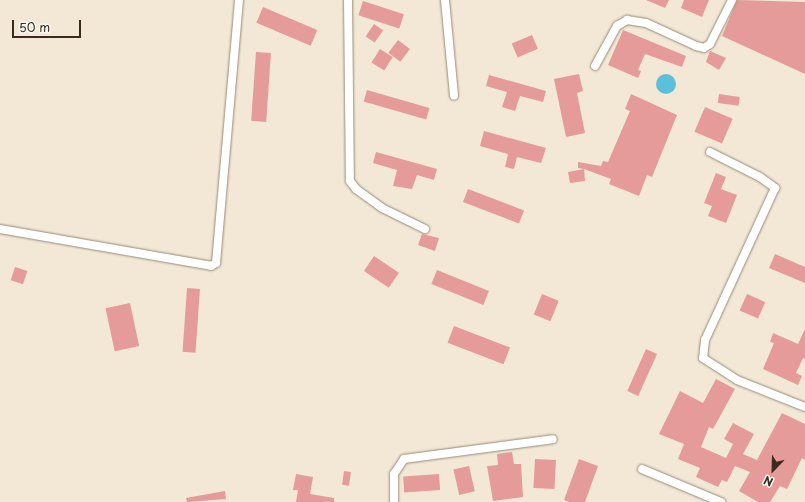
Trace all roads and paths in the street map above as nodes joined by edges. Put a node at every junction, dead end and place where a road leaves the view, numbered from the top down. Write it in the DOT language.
graph roads {
  1 [pos="239,0"];
  2 [pos="348,0"];
  3 [pos="445,0"];
  4 [pos="732,0"];
  5 [pos="595,66"];
  6 [pos="454,96"];
  7 [pos="710,152"];
  8 [pos="0,229"];
  9 [pos="425,229"];
  10 [pos="805,407"];
  11 [pos="553,439"];
  12 [pos="642,469"];
  13 [pos="394,502"];
  14 [pos="721,502"];
  1 -- 8 [label="street"];
  2 -- 9 [label="street"];
  3 -- 6 [label="street"];
  4 -- 5 [label="street"];
  7 -- 10 [label="street"];
  11 -- 13 [label="street"];
  12 -- 14 [label="street"];
}
